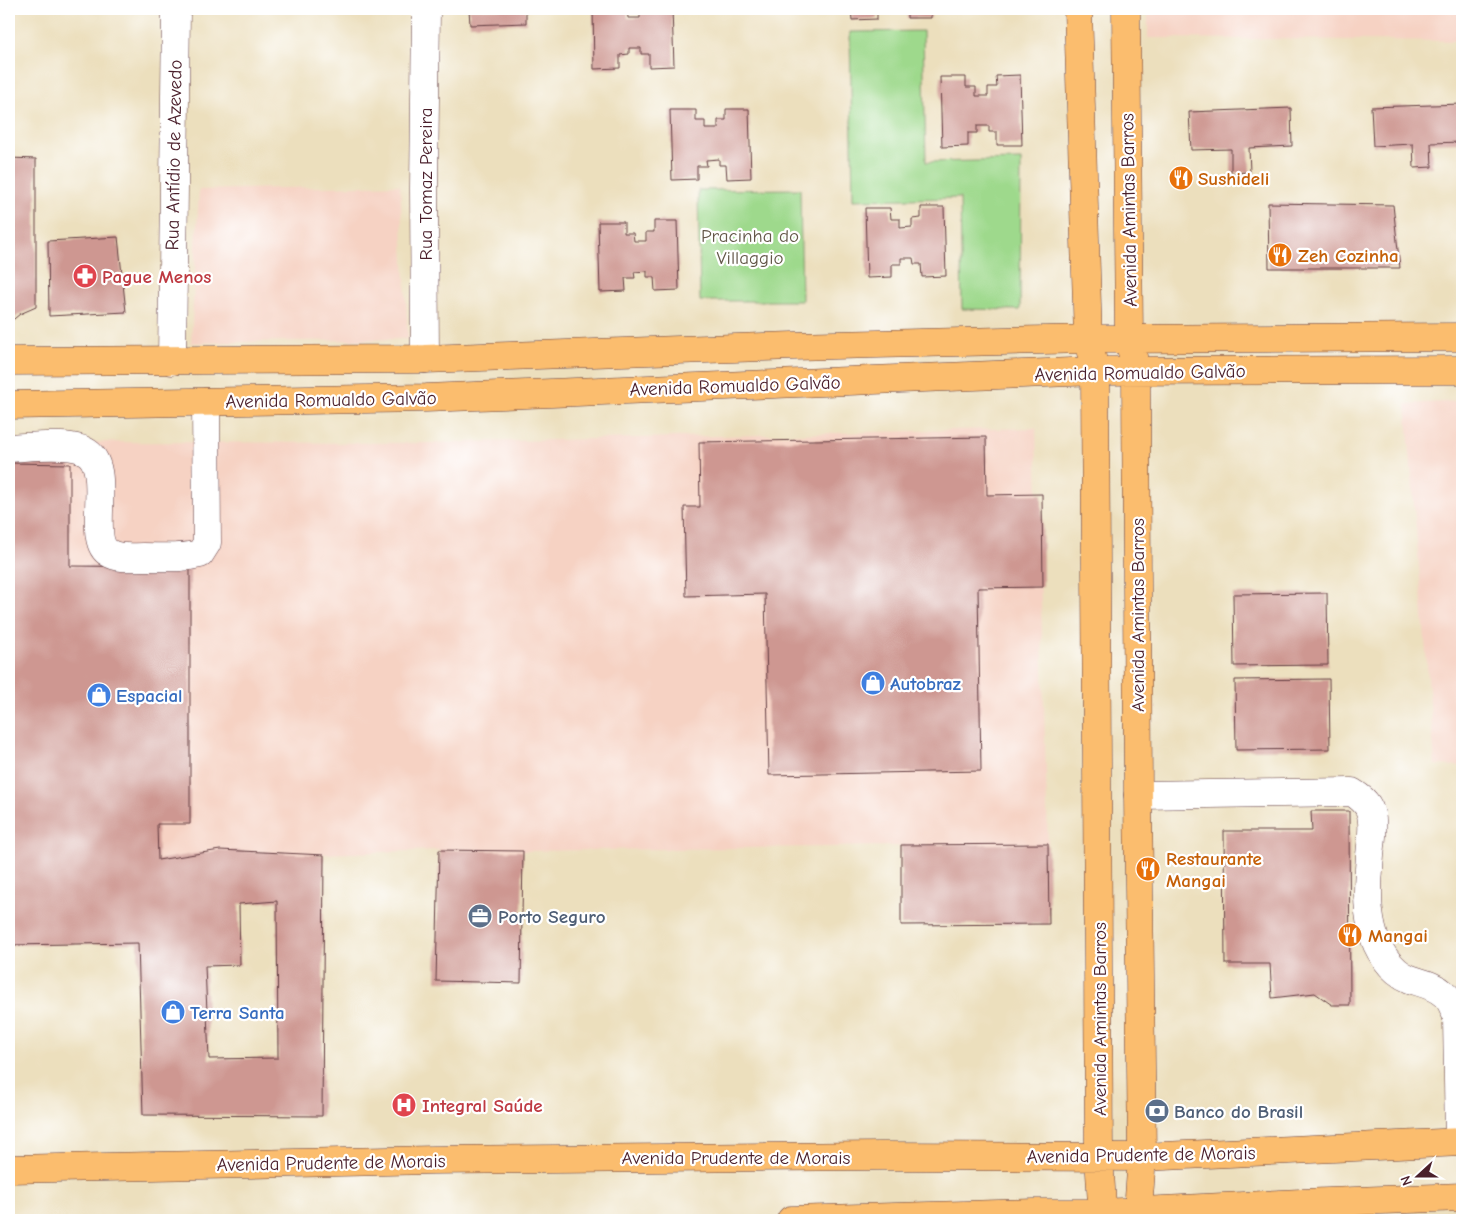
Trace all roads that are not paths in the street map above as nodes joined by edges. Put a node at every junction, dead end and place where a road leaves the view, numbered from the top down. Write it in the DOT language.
graph roads {
  1 [pos="176,9"];
  2 [pos="426,9"];
  3 [pos="1078,9"];
  4 [pos="1126,9"];
  5 [pos="1129,338"];
  6 [pos="1462,338"];
  7 [pos="1088,339"];
  8 [pos="425,360"];
  9 [pos="9,361"];
  10 [pos="172,361"];
  11 [pos="1136,370"];
  12 [pos="1462,370"];
  13 [pos="1095,371"];
  14 [pos="206,402"];
  15 [pos="9,405"];
  16 [pos="9,448"];
  17 [pos="1138,795"];
  18 [pos="1461,1142"];
  19 [pos="1099,1157"];
  20 [pos="1142,1157"];
  21 [pos="9,1169"];
  22 [pos="1462,1197"];
  23 [pos="1136,1216"];
  24 [pos="1103,1217"];
  25 [pos="791,1220"];
  1 -- 10 [label="street, Rua Antídio de Azevedo"];
  2 -- 8 [label="street, Rua Tomaz Pereira"];
  3 -- 7 [label="main road, Avenida Amintas Barros"];
  4 -- 5 [label="main road, Avenida Amintas Barros"];
  5 -- 6 [label="main road, Avenida Romualdo Galvão"];
  5 -- 7 [label="main road, Avenida Romualdo Galvão"];
  5 -- 11 [label="main road, Avenida Amintas Barros"];
  7 -- 8 [label="main road, Avenida Romualdo Galvão"];
  7 -- 13 [label="main road, Avenida Amintas Barros"];
  8 -- 10 [label="main road, Avenida Romualdo Galvão"];
  9 -- 10 [label="main road, Avenida Romualdo Galvão"];
  11 -- 12 [label="main road, Avenida Romualdo Galvão"];
  11 -- 13 [label="main road, Avenida Romualdo Galvão"];
  11 -- 17 [label="main road, Avenida Amintas Barros"];
  13 -- 14 [label="main road, Avenida Romualdo Galvão"];
  13 -- 19 [label="main road, Avenida Amintas Barros"];
  14 -- 15 [label="main road, Avenida Romualdo Galvão"];
  14 -- 16 [label="street"];
  17 -- 18 [label="street"];
  17 -- 20 [label="main road, Avenida Amintas Barros"];
  18 -- 20 [label="main road, Avenida Prudente de Morais"];
  19 -- 20 [label="main road, Avenida Prudente de Morais"];
  19 -- 21 [label="main road, Avenida Prudente de Morais"];
  19 -- 24 [label="main road, Avenida Amintas Barros"];
  20 -- 23 [label="main road, Avenida Amintas Barros"];
  22 -- 23 [label="main road"];
  23 -- 24 [label="main road"];
  24 -- 25 [label="main road"];
}
